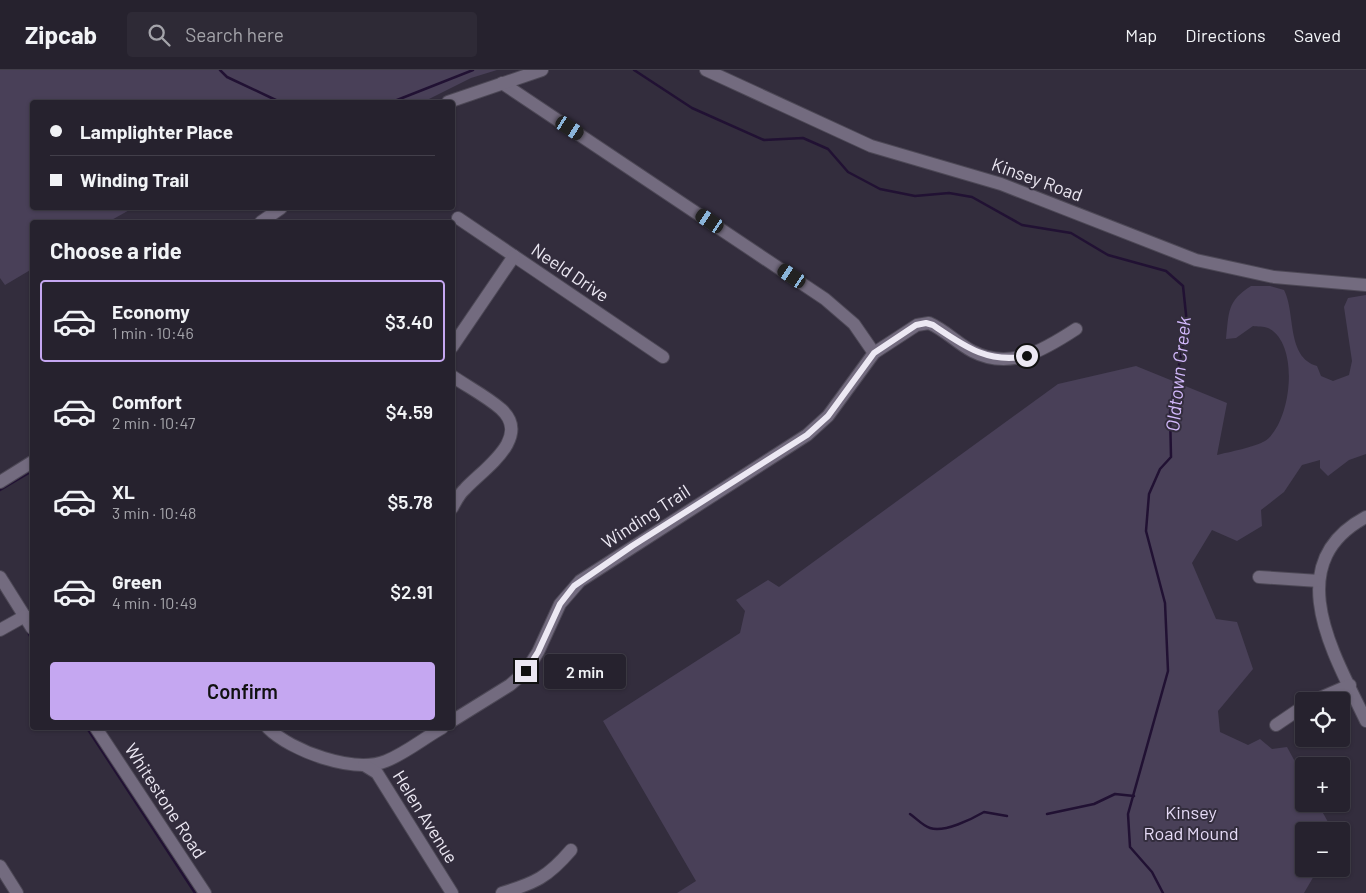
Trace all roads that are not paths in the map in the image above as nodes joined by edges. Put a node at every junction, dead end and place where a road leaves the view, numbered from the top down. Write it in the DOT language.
graph roads {
  1 [pos="542,70"];
  2 [pos="706,70"];
  3 [pos="502,83"];
  4 [pos="454,100"];
  5 [pos="278,210"];
  6 [pos="458,218"];
  7 [pos="264,220"];
  8 [pos="514,256"];
  9 [pos="1366,285"];
  10 [pos="1076,330"];
  11 [pos="455,343"];
  12 [pos="874,353"];
  13 [pos="663,357"];
  14 [pos="455,378"];
  15 [pos="30,463"];
  16 [pos="0,482"];
  17 [pos="455,503"];
  18 [pos="1366,517"];
  19 [pos="0,577"];
  20 [pos="1258,577"];
  21 [pos="1319,581"];
  22 [pos="25,616"];
  23 [pos="30,625"];
  24 [pos="0,630"];
  25 [pos="1350,685"];
  26 [pos="1334,692"];
  27 [pos="1295,712"];
  28 [pos="455,719"];
  29 [pos="1366,722"];
  30 [pos="1276,725"];
  31 [pos="97,730"];
  32 [pos="271,730"];
  33 [pos="439,730"];
  34 [pos="364,765"];
  35 [pos="571,850"];
  36 [pos="0,866"];
  37 [pos="17,893"];
  38 [pos="205,893"];
  39 [pos="452,893"];
  40 [pos="502,893"];
  1 -- 3 [label="street"];
  2 -- 9 [label="street, Kinsey Road"];
  3 -- 4 [label="street"];
  3 -- 12 [label="street"];
  5 -- 7 [label="street"];
  6 -- 8 [label="street, Neeld Drive"];
  8 -- 11 [label="street"];
  8 -- 13 [label="street, Neeld Drive"];
  10 -- 12 [label="street"];
  12 -- 28 [label="street, Winding Trail"];
  14 -- 17 [label="street"];
  15 -- 16 [label="street"];
  18 -- 21 [label="street"];
  19 -- 22 [label="street"];
  20 -- 21 [label="street"];
  21 -- 25 [label="street"];
  22 -- 23 [label="street"];
  22 -- 24 [label="street"];
  25 -- 26 [label="street"];
  25 -- 29 [label="street"];
  27 -- 30 [label="street"];
  31 -- 38 [label="street, Whitestone Road"];
  32 -- 34 [label="street"];
  33 -- 34 [label="street"];
  34 -- 39 [label="street, Helen Avenue"];
  35 -- 40 [label="street"];
  36 -- 37 [label="street"];
}
